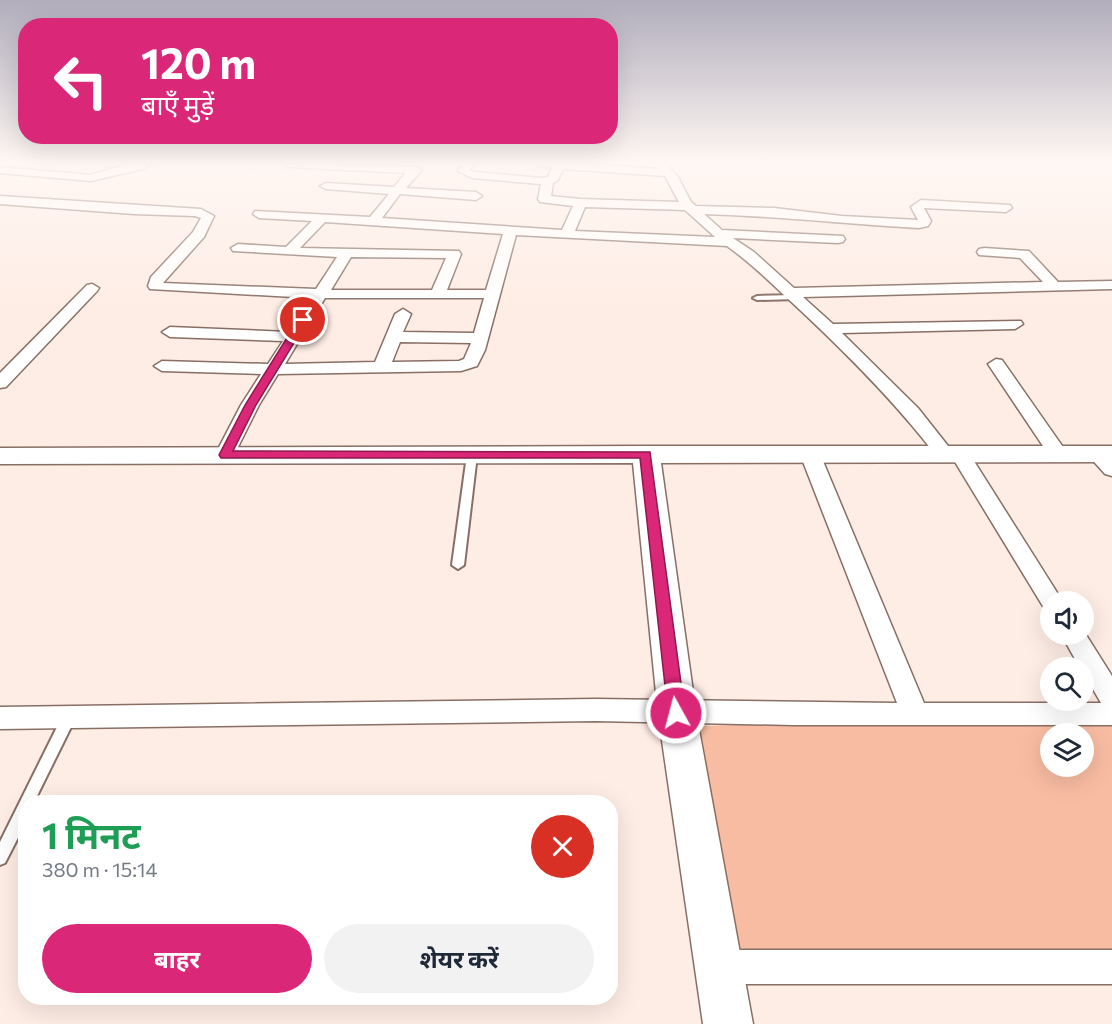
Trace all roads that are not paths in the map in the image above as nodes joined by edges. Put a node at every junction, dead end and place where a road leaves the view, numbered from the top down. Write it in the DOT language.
graph roads {
  1 [pos="183,212"];
  2 [pos="380,212"];
  3 [pos="576,212"];
  4 [pos="695,212"];
  5 [pos="764,212"];
  6 [pos="920,212"];
  7 [pos="259,214"];
  8 [pos="323,217"];
  9 [pos="374,220"];
  10 [pos="510,231"];
  11 [pos="567,234"];
  12 [pos="397,238"];
  13 [pos="725,238"];
  14 [pos="838,239"];
  15 [pos="237,248"];
  16 [pos="289,251"];
  17 [pos="984,252"];
  18 [pos="347,253"];
  19 [pos="1112,285"];
  20 [pos="1054,286"];
  21 [pos="92,288"];
  22 [pos="320,294"];
  23 [pos="438,294"];
  24 [pos="492,294"];
  25 [pos="793,295"];
  26 [pos="757,298"];
  27 [pos="403,315"];
  28 [pos="1015,324"];
  29 [pos="829,329"];
  30 [pos="170,332"];
  31 [pos="293,337"];
  32 [pos="394,337"];
  33 [pos="480,338"];
  34 [pos="996,364"];
  35 [pos="162,366"];
  36 [pos="381,368"];
  37 [pos="273,369"];
  38 [pos="0,383"];
  39 [pos="645,454"];
  40 [pos="810,454"];
  41 [pos="952,454"];
  42 [pos="1058,454"];
  43 [pos="225,455"];
  44 [pos="472,455"];
  45 [pos="0,456"];
  46 [pos="1107,459"];
  47 [pos="458,564"];
  48 [pos="1045,591"];
  49 [pos="1080,645"];
  50 [pos="1112,698"];
  51 [pos="676,713"];
  52 [pos="915,714"];
  53 [pos="1112,714"];
  54 [pos="69,717"];
  55 [pos="0,718"];
  56 [pos="30,795"];
  57 [pos="18,821"];
  58 [pos="0,858"];
  59 [pos="719,967"];
  60 [pos="1112,967"];
  61 [pos="728,1024"];
  1 -- 22 [label="street"];
  2 -- 9 [label="street"];
  3 -- 11 [label="street"];
  4 -- 13 [label="street"];
  5 -- 6 [label="street"];
  7 -- 8 [label="street"];
  8 -- 9 [label="street"];
  8 -- 16 [label="street"];
  9 -- 12 [label="street"];
  10 -- 11 [label="street"];
  10 -- 12 [label="street"];
  10 -- 24 [label="street"];
  11 -- 13 [label="street"];
  12 -- 18 [label="street"];
  12 -- 23 [label="street"];
  13 -- 14 [label="street"];
  13 -- 25 [label="street"];
  15 -- 16 [label="street"];
  16 -- 18 [label="street"];
  17 -- 20 [label="street"];
  18 -- 22 [label="street"];
  19 -- 20 [label="street"];
  20 -- 25 [label="street"];
  21 -- 38 [label="street"];
  22 -- 23 [label="street"];
  22 -- 31 [label="street"];
  23 -- 24 [label="street"];
  24 -- 33 [label="street"];
  25 -- 26 [label="lane"];
  25 -- 29 [label="street"];
  27 -- 32 [label="street"];
  28 -- 29 [label="street"];
  29 -- 41 [label="street"];
  30 -- 31 [label="street"];
  31 -- 37 [label="street"];
  32 -- 33 [label="street"];
  32 -- 36 [label="street"];
  33 -- 36 [label="street"];
  34 -- 42 [label="street"];
  35 -- 37 [label="street"];
  36 -- 37 [label="street"];
  37 -- 43 [label="street"];
  39 -- 40 [label="street"];
  39 -- 44 [label="street"];
  39 -- 51 [label="street"];
  40 -- 41 [label="street"];
  40 -- 52 [label="street"];
  41 -- 42 [label="street"];
  41 -- 48 [label="street"];
  42 -- 46 [label="street"];
  43 -- 44 [label="street"];
  43 -- 45 [label="street"];
  44 -- 47 [label="lane"];
  49 -- 50 [label="street"];
  51 -- 52 [label="street"];
  51 -- 54 [label="street"];
  51 -- 59 [label="street"];
  52 -- 53 [label="street"];
  54 -- 55 [label="street"];
  54 -- 56 [label="lane"];
  57 -- 58 [label="lane"];
  59 -- 60 [label="street"];
  59 -- 61 [label="street"];
}
